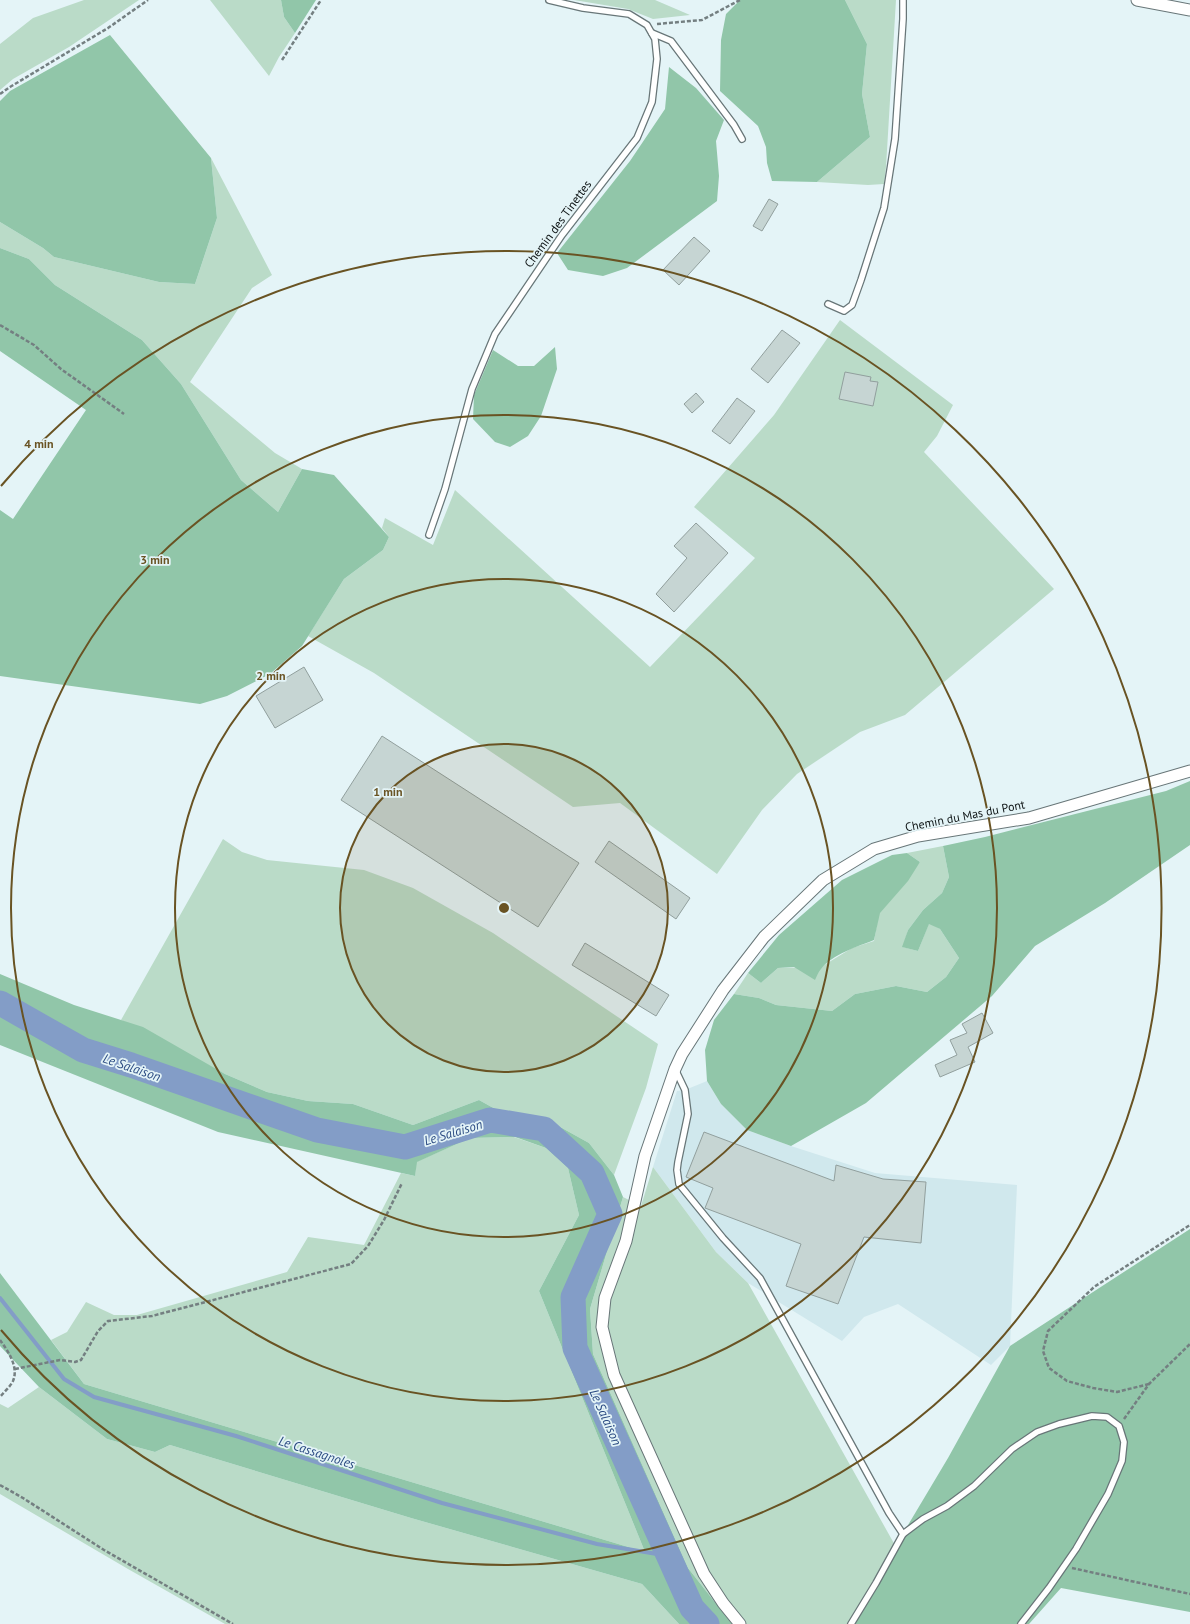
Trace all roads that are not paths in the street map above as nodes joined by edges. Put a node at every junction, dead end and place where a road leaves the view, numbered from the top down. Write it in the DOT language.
graph roads {
  1 [pos="549,0"];
  2 [pos="903,0"];
  3 [pos="1137,0"];
  4 [pos="1190,10"];
  5 [pos="652,33"];
  6 [pos="742,139"];
  7 [pos="828,304"];
  8 [pos="428,535"];
  9 [pos="1190,771"];
  10 [pos="675,1069"];
  11 [pos="903,1534"];
  12 [pos="740,1624"];
  13 [pos="851,1624"];
  14 [pos="1021,1624"];
  1 -- 5 [label="lane, Chemin des Tinettes"];
  2 -- 7 [label="lane"];
  3 -- 4 [label="street"];
  5 -- 6 [label="lane"];
  5 -- 8 [label="lane, Chemin des Tinettes"];
  9 -- 10 [label="street, Chemin du Mas du Pont"];
  10 -- 11 [label="lane"];
  10 -- 12 [label="street, Chemin du Mas du Pont"];
  11 -- 13 [label="lane"];
  11 -- 14 [label="lane"];
}
